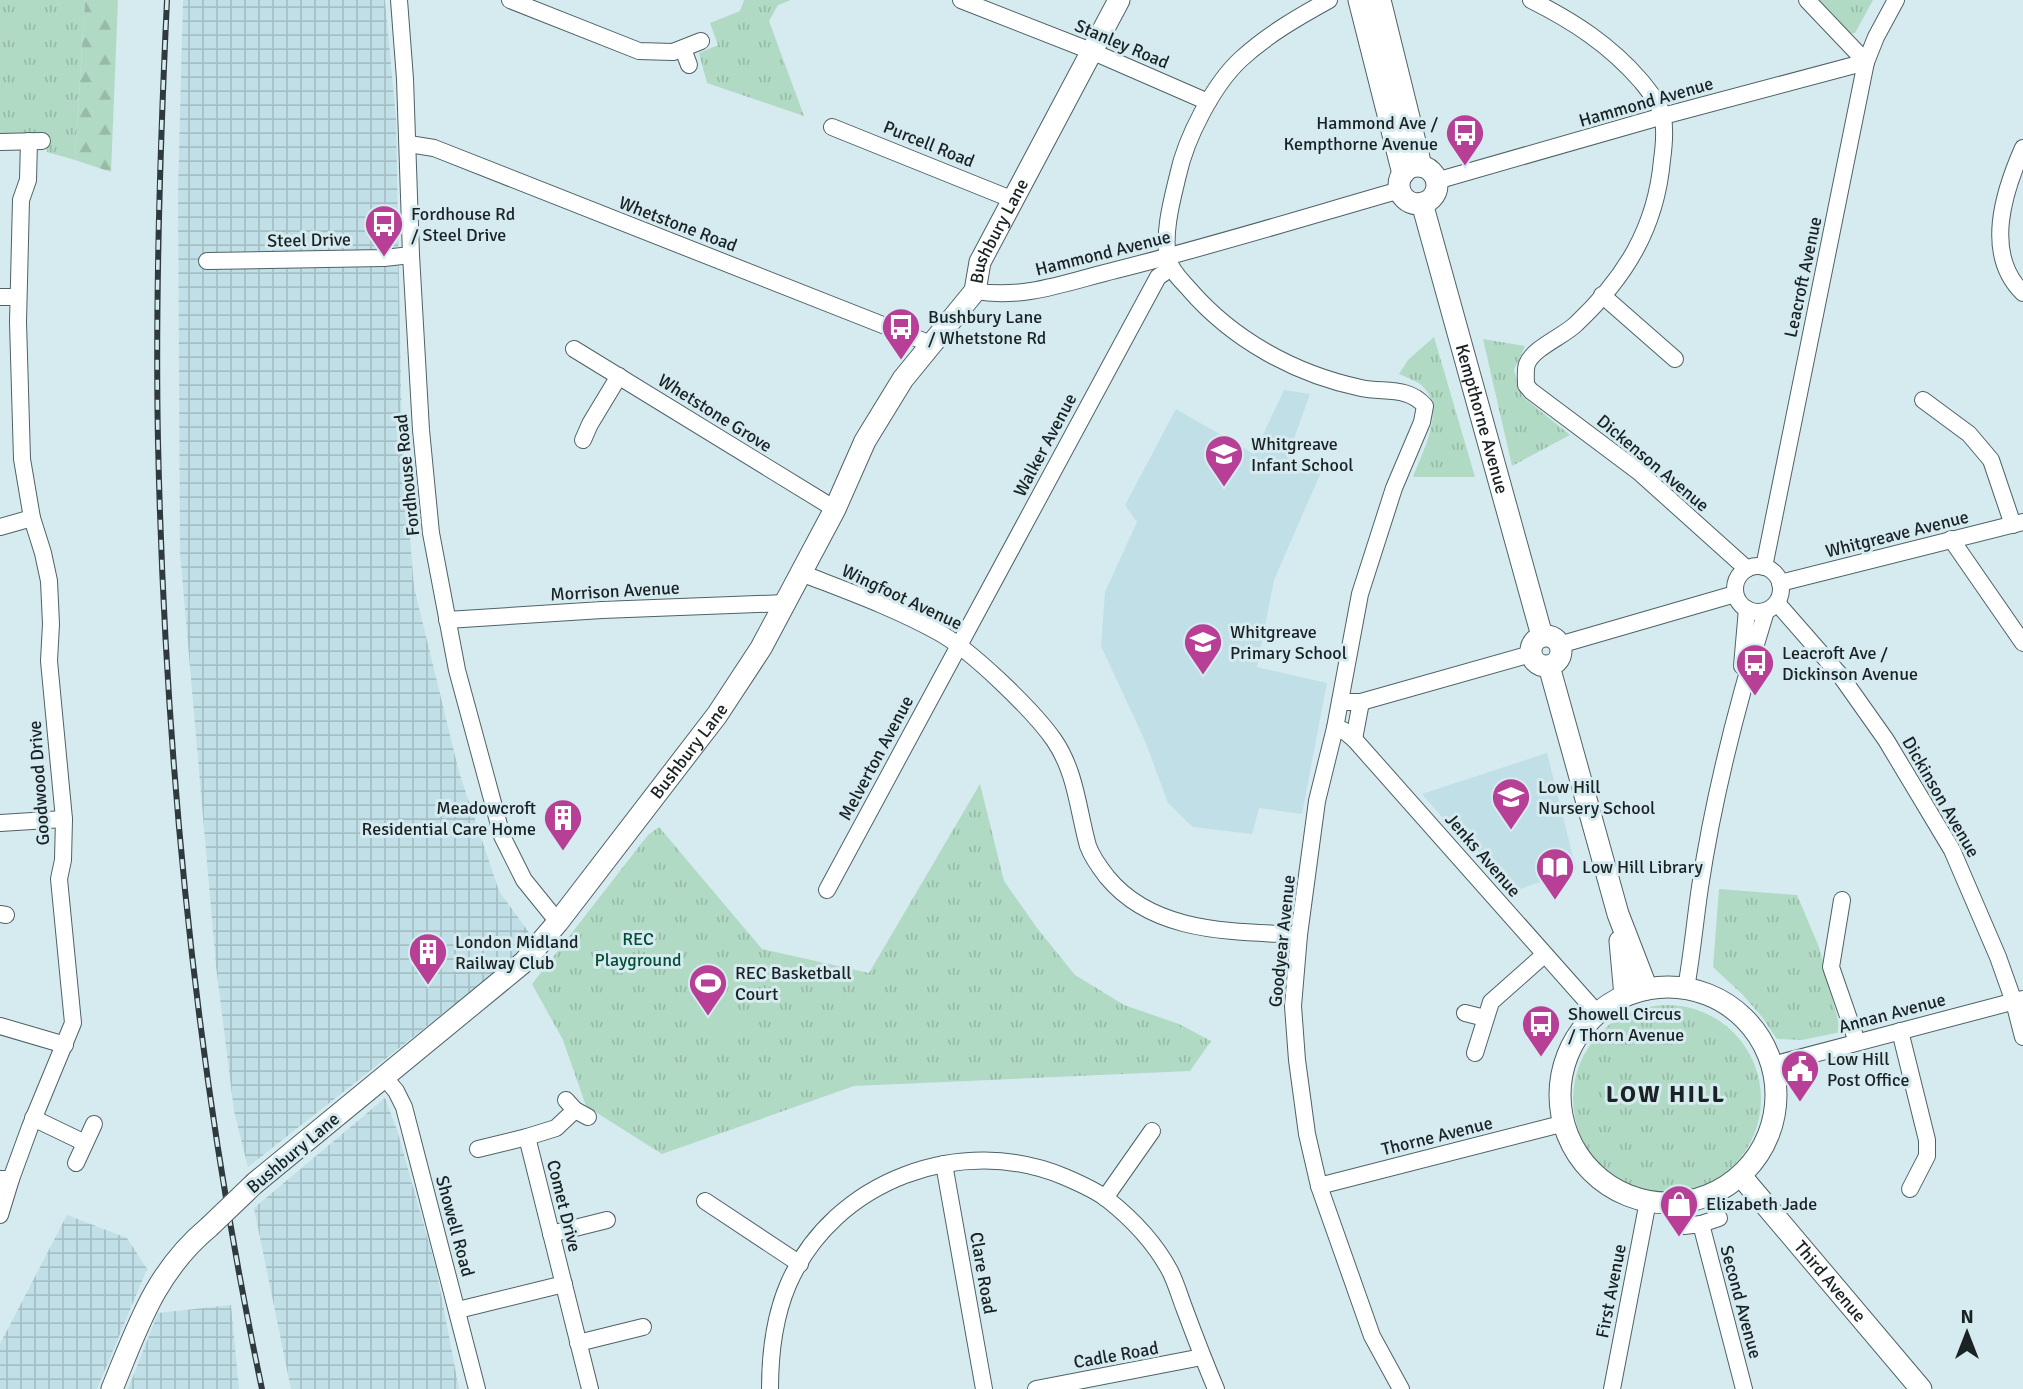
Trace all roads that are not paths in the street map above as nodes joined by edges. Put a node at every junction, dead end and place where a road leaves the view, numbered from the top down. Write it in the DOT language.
graph roads {
  1 [pos="399,0"];
  2 [pos="510,0"];
  3 [pos="961,0"];
  4 [pos="1119,0"];
  5 [pos="1329,0"];
  6 [pos="1359,0"];
  7 [pos="1380,0"];
  8 [pos="1531,0"];
  9 [pos="1807,0"];
  10 [pos="1896,0"];
  11 [pos="978,4"];
  12 [pos="1557,5"];
  13 [pos="701,41"];
  14 [pos="683,48"];
  15 [pos="1091,51"];
  16 [pos="1866,62"];
  17 [pos="689,65"];
  18 [pos="1208,102"];
  19 [pos="1663,116"];
  20 [pos="832,127"];
  21 [pos="0,142"];
  22 [pos="409,144"];
  23 [pos="2023,148"];
  24 [pos="1408,177"];
  25 [pos="1436,181"];
  26 [pos="1012,199"];
  27 [pos="1422,203"];
  28 [pos="411,256"];
  29 [pos="207,261"];
  30 [pos="1169,262"];
  31 [pos="975,291"];
  32 [pos="2023,293"];
  33 [pos="1602,295"];
  34 [pos="0,297"];
  35 [pos="18,297"];
  36 [pos="931,344"];
  37 [pos="575,349"];
  38 [pos="1675,359"];
  39 [pos="619,376"];
  40 [pos="1923,400"];
  41 [pos="583,440"];
  42 [pos="835,509"];
  43 [pos="32,518"];
  44 [pos="2018,523"];
  45 [pos="0,527"];
  46 [pos="1951,539"];
  47 [pos="1765,567"];
  48 [pos="1747,569"];
  49 [pos="801,573"];
  50 [pos="1780,583"];
  51 [pos="1735,594"];
  52 [pos="786,603"];
  53 [pos="1771,607"];
  54 [pos="1747,609"];
  55 [pos="447,621"];
  56 [pos="2023,643"];
  57 [pos="959,645"];
  58 [pos="1544,645"];
  59 [pos="1741,693"];
  60 [pos="1340,702"];
  61 [pos="1361,702"];
  62 [pos="1335,728"];
  63 [pos="1354,739"];
  64 [pos="64,819"];
  65 [pos="0,823"];
  66 [pos="827,890"];
  67 [pos="1842,900"];
  68 [pos="1618,915"];
  69 [pos="558,922"];
  70 [pos="1299,935"];
  71 [pos="1544,955"];
  72 [pos="1686,988"];
  73 [pos="1647,989"];
  74 [pos="1625,996"];
  75 [pos="2018,1001"];
  76 [pos="1465,1013"];
  77 [pos="1597,1013"];
  78 [pos="1485,1018"];
  79 [pos="0,1027"];
  80 [pos="1900,1031"];
  81 [pos="2023,1037"];
  82 [pos="1857,1042"];
  83 [pos="65,1045"];
  84 [pos="1475,1053"];
  85 [pos="1772,1065"];
  86 [pos="385,1078"];
  87 [pos="576,1109"];
  88 [pos="33,1118"];
  89 [pos="1565,1123"];
  90 [pos="94,1124"];
  91 [pos="1152,1131"];
  92 [pos="527,1137"];
  93 [pos="85,1143"];
  94 [pos="478,1149"];
  95 [pos="76,1163"];
  96 [pos="944,1164"];
  97 [pos="1741,1176"];
  98 [pos="6,1179"];
  99 [pos="1319,1186"];
  100 [pos="1910,1189"];
  101 [pos="1105,1198"];
  102 [pos="705,1200"];
  103 [pos="1648,1201"];
  104 [pos="0,1215"];
  105 [pos="1720,1218"];
  106 [pos="607,1220"];
  107 [pos="1701,1224"];
  108 [pos="1684,1226"];
  109 [pos="551,1234"];
  110 [pos="800,1264"];
  111 [pos="564,1284"];
  112 [pos="458,1310"];
  113 [pos="643,1327"];
  114 [pos="578,1343"];
  115 [pos="1202,1357"];
  116 [pos="112,1389"];
  117 [pos="477,1389"];
  118 [pos="590,1389"];
  119 [pos="770,1389"];
  120 [pos="984,1389"];
  121 [pos="1036,1389"];
  122 [pos="1216,1389"];
  123 [pos="1401,1389"];
  124 [pos="1612,1389"];
  125 [pos="1744,1389"];
  126 [pos="1921,1389"];
  1 -- 22 [label="street, Fordhouse Road"];
  2 -- 14 [label="street"];
  3 -- 11 [label="street, Stanley Road"];
  4 -- 15 [label="street, Bushbury Lane"];
  5 -- 18 [label="street"];
  6 -- 24 [label="street"];
  7 -- 24 [label="street"];
  8 -- 12 [label="street"];
  9 -- 16 [label="street"];
  10 -- 16 [label="street, Leacroft Avenue"];
  11 -- 15 [label="street, Stanley Road"];
  12 -- 19 [label="street"];
  13 -- 14 [label="street"];
  14 -- 17 [label="street"];
  15 -- 18 [label="street, Stanley Road"];
  15 -- 26 [label="street, Bushbury Lane"];
  16 -- 19 [label="street, Hammond Avenue"];
  16 -- 47 [label="street, Leacroft Avenue"];
  18 -- 30 [label="street"];
  19 -- 25 [label="street, Hammond Avenue"];
  19 -- 33 [label="street"];
  20 -- 26 [label="street, Purcell Road"];
  21 -- 35 [label="street, Goodwood Drive"];
  22 -- 28 [label="street, Fordhouse Road"];
  22 -- 36 [label="street, Whetstone Road"];
  23 -- 32 [label="street"];
  24 -- 25 [label="street"];
  24 -- 27 [label="street"];
  24 -- 30 [label="street, Hammond Avenue"];
  25 -- 27 [label="street"];
  26 -- 31 [label="street, Bushbury Lane"];
  27 -- 58 [label="street, Kempthorne Avenue"];
  28 -- 29 [label="street, Steel Drive"];
  28 -- 55 [label="street, Fordhouse Road"];
  30 -- 31 [label="street, Hammond Avenue"];
  30 -- 57 [label="street, Walker Avenue"];
  30 -- 60 [label="street, Goodyear Avenue"];
  31 -- 36 [label="street, Bushbury Lane"];
  33 -- 38 [label="street"];
  33 -- 48 [label="street, Dickenson Avenue"];
  34 -- 35 [label="street"];
  35 -- 43 [label="street, Goodwood Drive"];
  36 -- 42 [label="street, Bushbury Lane"];
  37 -- 39 [label="street, Whetstone Grove"];
  39 -- 41 [label="street"];
  39 -- 42 [label="street, Whetstone Grove"];
  40 -- 44 [label="street"];
  42 -- 49 [label="street, Bushbury Lane"];
  43 -- 45 [label="street"];
  43 -- 64 [label="street, Goodwood Drive"];
  44 -- 46 [label="street, Whitgreave Avenue"];
  46 -- 50 [label="street, Whitgreave Avenue"];
  46 -- 56 [label="street"];
  47 -- 48 [label="street"];
  47 -- 50 [label="street"];
  48 -- 51 [label="street"];
  49 -- 52 [label="street, Bushbury Lane"];
  49 -- 57 [label="street, Wingfoot Avenue"];
  50 -- 53 [label="street"];
  51 -- 54 [label="street"];
  51 -- 58 [label="street"];
  52 -- 55 [label="street, Morrison Avenue"];
  52 -- 69 [label="street, Bushbury Lane"];
  53 -- 54 [label="street"];
  53 -- 59 [label="street"];
  53 -- 75 [label="street, Dickinson Avenue"];
  54 -- 59 [label="street"];
  55 -- 69 [label="street, Fordhouse Road"];
  57 -- 66 [label="street, Melverton Avenue"];
  57 -- 70 [label="street, Wingfoot Avenue"];
  58 -- 61 [label="street"];
  58 -- 68 [label="street"];
  59 -- 72 [label="street"];
  60 -- 61 [label="street"];
  60 -- 62 [label="street, Goodyear Avenue"];
  61 -- 63 [label="street"];
  62 -- 63 [label="street, Jenks Avenue"];
  62 -- 70 [label="street, Goodyear Avenue"];
  63 -- 71 [label="street, Jenks Avenue"];
  64 -- 65 [label="street"];
  64 -- 83 [label="street, Goodwood Drive"];
  67 -- 82 [label="street"];
  68 -- 73 [label="street"];
  68 -- 74 [label="street"];
  69 -- 86 [label="street, Bushbury Lane"];
  70 -- 99 [label="street, Goodyear Avenue"];
  71 -- 77 [label="street, Jenks Avenue"];
  71 -- 78 [label="street"];
  72 -- 73 [label="street"];
  72 -- 85 [label="street"];
  73 -- 74 [label="street"];
  74 -- 77 [label="street"];
  75 -- 80 [label="street, Annan Avenue"];
  75 -- 81 [label="street, Dickinson Avenue"];
  76 -- 78 [label="street"];
  77 -- 89 [label="street"];
  78 -- 84 [label="street"];
  79 -- 83 [label="street"];
  80 -- 82 [label="street, Annan Avenue"];
  80 -- 100 [label="street"];
  82 -- 85 [label="street, Annan Avenue"];
  83 -- 88 [label="street, Goodwood Drive"];
  85 -- 97 [label="street"];
  86 -- 112 [label="street, Showell Road"];
  86 -- 116 [label="street, Bushbury Lane, bridge"];
  87 -- 92 [label="street"];
  88 -- 93 [label="street"];
  88 -- 98 [label="street, Goodwood Drive"];
  89 -- 99 [label="street, Thorne Avenue"];
  89 -- 103 [label="street"];
  90 -- 93 [label="street"];
  91 -- 101 [label="street"];
  92 -- 94 [label="street"];
  92 -- 109 [label="street, Comet Drive"];
  93 -- 95 [label="street"];
  96 -- 101 [label="street"];
  96 -- 110 [label="street"];
  96 -- 120 [label="street, Clare Road"];
  97 -- 103 [label="street"];
  97 -- 126 [label="street, Third Avenue"];
  98 -- 104 [label="street, Goodwood Drive"];
  99 -- 123 [label="street, Goodyear Avenue"];
  101 -- 115 [label="street"];
  102 -- 110 [label="street"];
  103 -- 124 [label="street, First Avenue"];
  105 -- 107 [label="street"];
  106 -- 109 [label="street"];
  107 -- 108 [label="street"];
  107 -- 125 [label="street, Second Avenue"];
  109 -- 111 [label="street, Comet Drive"];
  110 -- 119 [label="street"];
  111 -- 112 [label="street"];
  111 -- 114 [label="street, Comet Drive"];
  112 -- 117 [label="street, Showell Road"];
  113 -- 114 [label="street"];
  114 -- 118 [label="street, Comet Drive"];
  115 -- 121 [label="street, Cadle Road"];
  115 -- 122 [label="street"];
}
